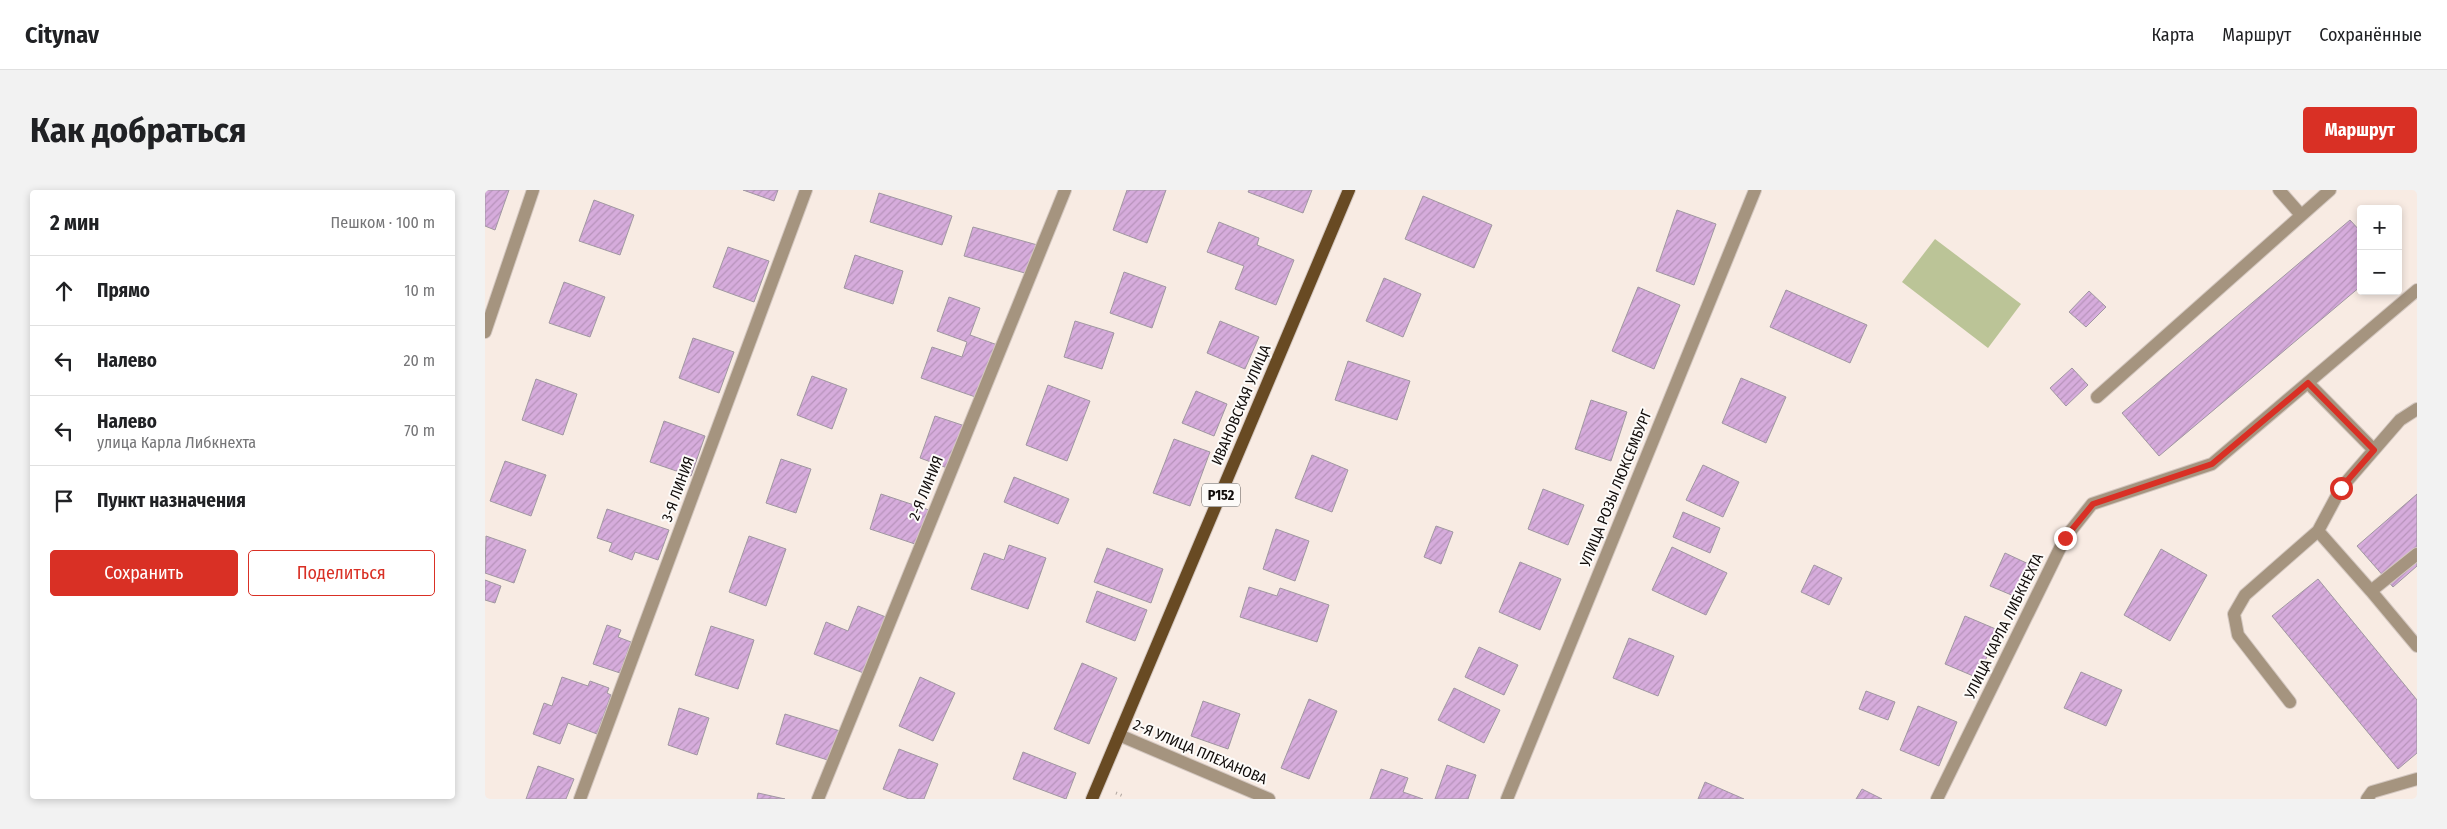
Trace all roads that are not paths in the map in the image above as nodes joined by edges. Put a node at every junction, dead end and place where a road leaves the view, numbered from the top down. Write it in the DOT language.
graph roads {
  1 [pos="533,190"];
  2 [pos="806,190"];
  3 [pos="1065,190"];
  4 [pos="1349,190"];
  5 [pos="1755,190"];
  6 [pos="2279,190"];
  7 [pos="2330,190"];
  8 [pos="2301,215"];
  9 [pos="2417,290"];
  10 [pos="485,332"];
  11 [pos="2308,383"];
  12 [pos="2097,397"];
  13 [pos="2417,409"];
  14 [pos="2374,450"];
  15 [pos="2318,531"];
  16 [pos="2417,554"];
  17 [pos="2371,591"];
  18 [pos="2417,646"];
  19 [pos="2290,702"];
  20 [pos="1119,735"];
  21 [pos="2417,779"];
  22 [pos="580,799"];
  23 [pos="818,799"];
  24 [pos="1092,799"];
  25 [pos="1269,799"];
  26 [pos="1507,799"];
  27 [pos="1937,799"];
  28 [pos="2367,799"];
  1 -- 10 [label="street"];
  2 -- 22 [label="street, 3-Я ЛИНИЯ"];
  3 -- 23 [label="street, 2-Я ЛИНИЯ"];
  4 -- 20 [label="main road, ИВАНОВСКАЯ УЛИЦА / Р152"];
  5 -- 26 [label="street, УЛИЦА РОЗЫ ЛЮКСЕМБУРГ"];
  6 -- 8 [label="street"];
  7 -- 8 [label="street"];
  8 -- 12 [label="street"];
  9 -- 11 [label="street, УЛИЦА КАРЛА ЛИБКНЕХТА"];
  11 -- 14 [label="street"];
  11 -- 27 [label="street, УЛИЦА КАРЛА ЛИБКНЕХТА"];
  13 -- 14 [label="street"];
  14 -- 15 [label="street"];
  15 -- 17 [label="street"];
  15 -- 19 [label="street"];
  16 -- 17 [label="street"];
  17 -- 18 [label="street"];
  20 -- 24 [label="main road, ИВАНОВСКАЯ УЛИЦА / Р152"];
  20 -- 25 [label="street, 2-Я УЛИЦА ПЛЕХАНОВА"];
  21 -- 28 [label="street"];
}
